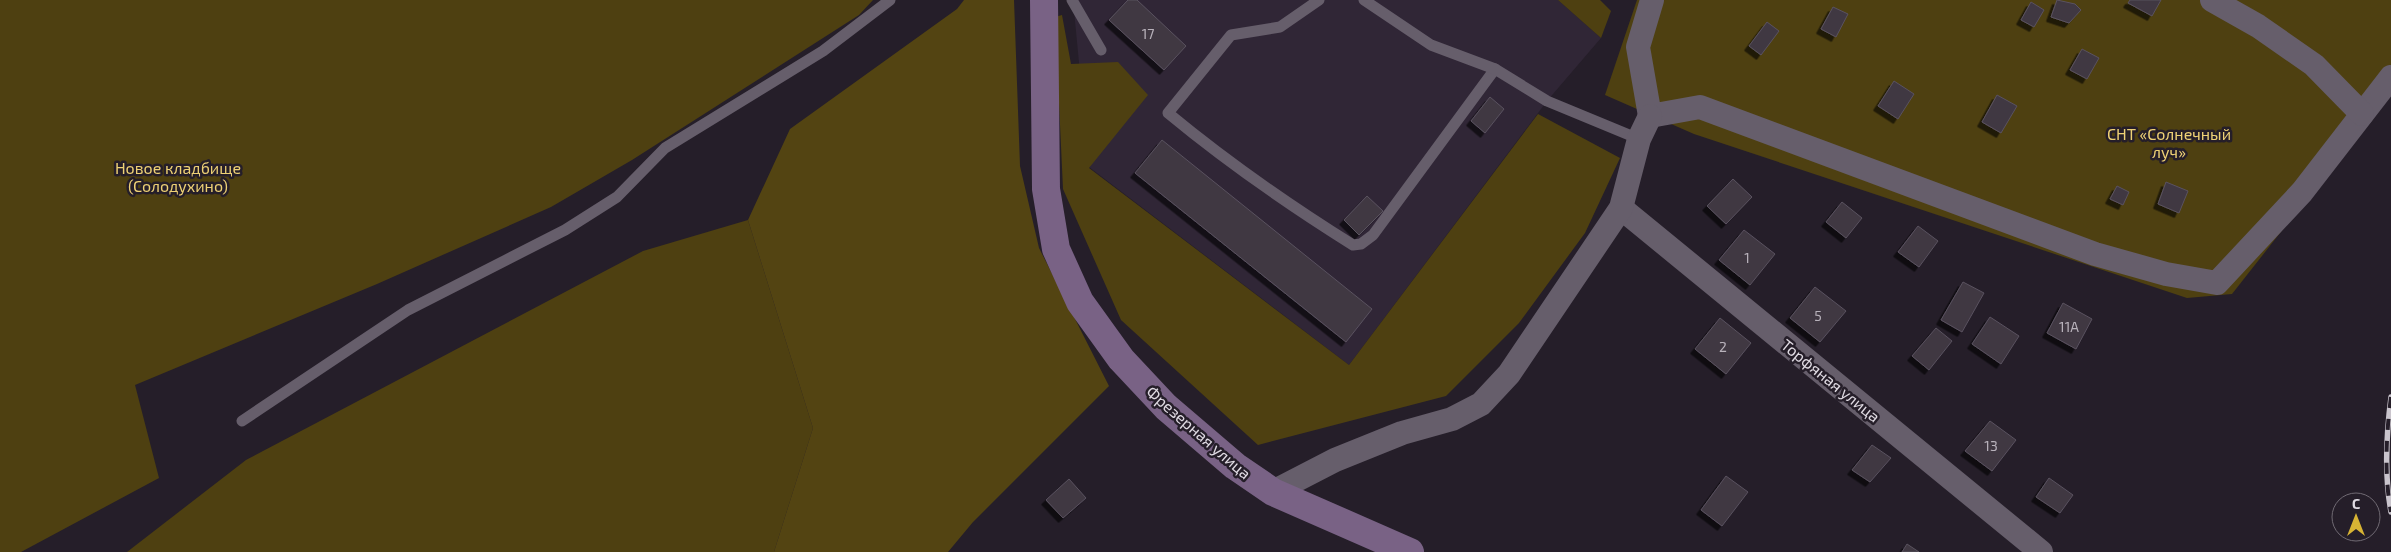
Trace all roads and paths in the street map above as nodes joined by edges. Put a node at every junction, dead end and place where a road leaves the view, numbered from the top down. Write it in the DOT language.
graph roads {
  1 [pos="890,0"];
  2 [pos="1044,0"];
  3 [pos="1072,0"];
  4 [pos="1319,0"];
  5 [pos="1364,0"];
  6 [pos="1652,0"];
  7 [pos="2212,0"];
  8 [pos="1101,50"];
  9 [pos="1495,70"];
  10 [pos="2391,77"];
  11 [pos="2362,114"];
  12 [pos="1650,116"];
  13 [pos="1639,139"];
  14 [pos="1621,208"];
  15 [pos="242,421"];
  16 [pos="1273,492"];
  17 [pos="1410,552"];
  18 [pos="2041,552"];
  1 -- 15 [label="lane"];
  2 -- 16 [label="street, Фрезерная улица"];
  3 -- 8 [label="lane"];
  4 -- 9 [label="lane"];
  5 -- 9 [label="lane"];
  6 -- 12 [label="street"];
  7 -- 11 [label="street"];
  9 -- 13 [label="lane"];
  10 -- 11 [label="street"];
  11 -- 12 [label="street"];
  12 -- 13 [label="street"];
  13 -- 14 [label="street"];
  14 -- 16 [label="street"];
  14 -- 18 [label="street, Торфяная улица"];
  16 -- 17 [label="street, Фрезерная улица"];
}
